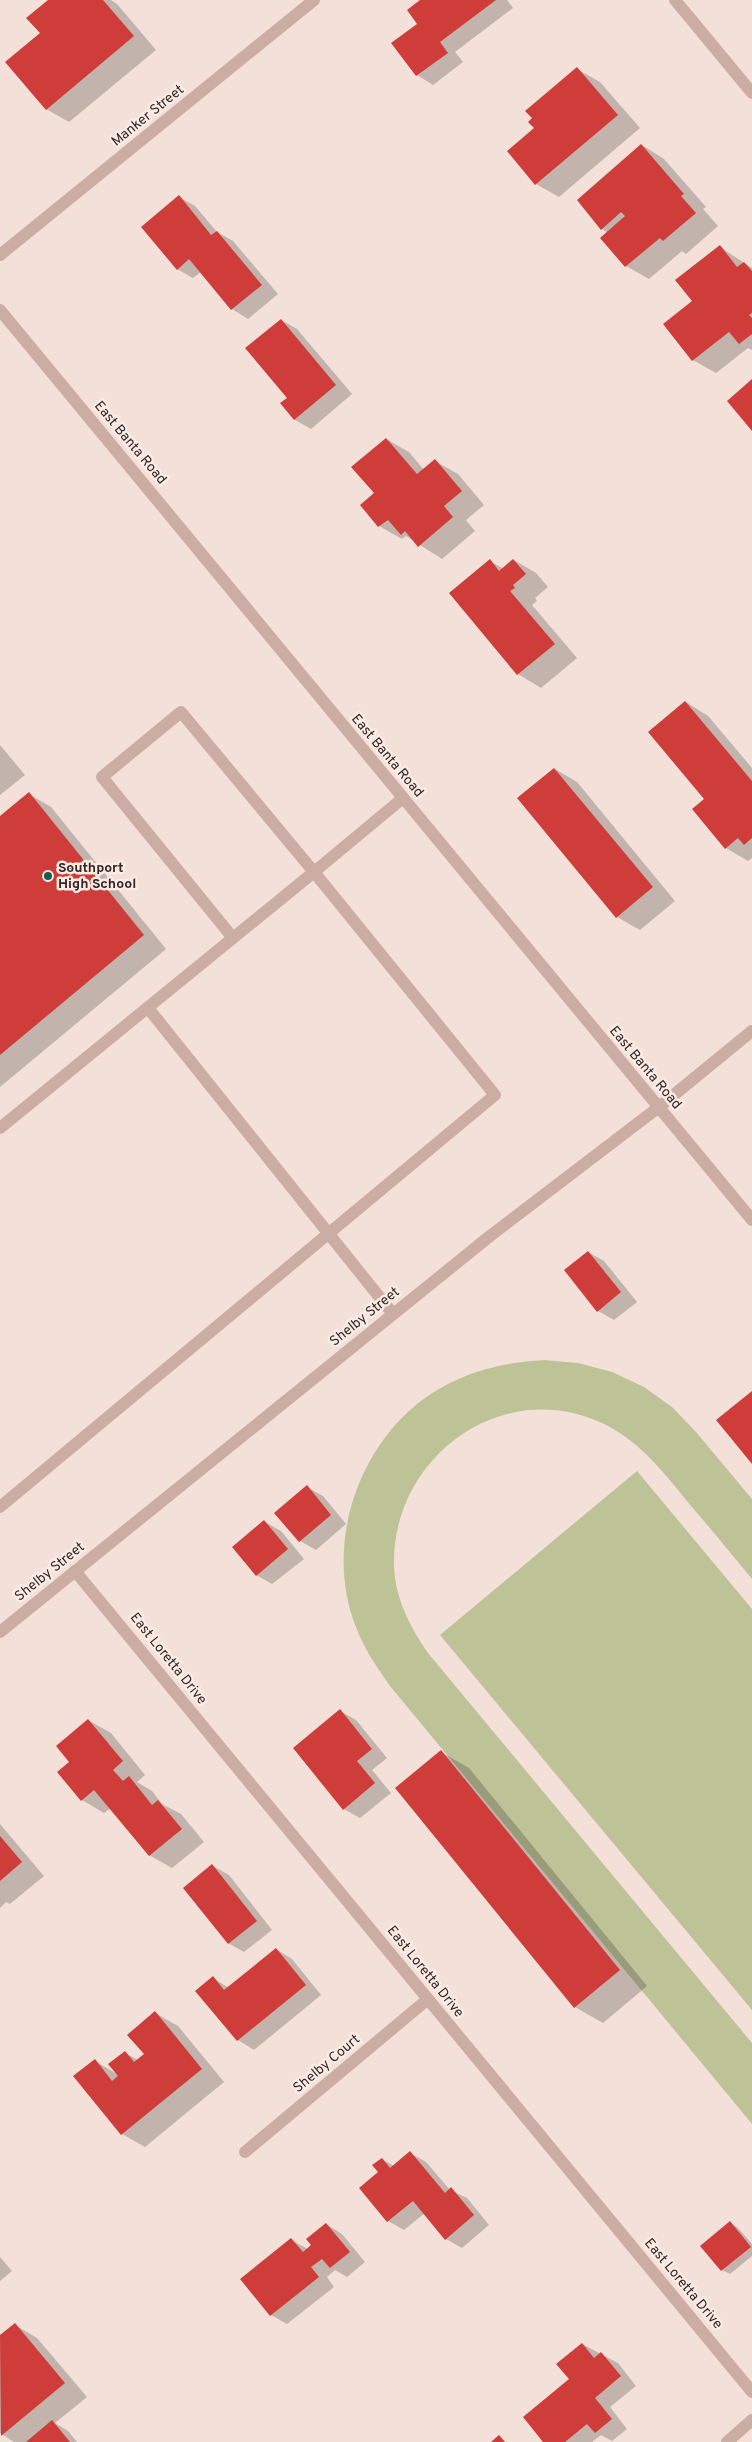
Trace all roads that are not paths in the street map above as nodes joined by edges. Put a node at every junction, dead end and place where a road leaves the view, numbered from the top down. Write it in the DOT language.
graph roads {
  1 [pos="314,0"];
  2 [pos="675,0"];
  3 [pos="752,93"];
  4 [pos="0,255"];
  5 [pos="0,310"];
  6 [pos="403,798"];
  7 [pos="314,872"];
  8 [pos="233,938"];
  9 [pos="148,1008"];
  10 [pos="752,1031"];
  11 [pos="658,1107"];
  12 [pos="0,1128"];
  13 [pos="752,1220"];
  14 [pos="328,1234"];
  15 [pos="393,1314"];
  16 [pos="0,1507"];
  17 [pos="75,1571"];
  18 [pos="0,1632"];
  19 [pos="428,1999"];
  20 [pos="245,2152"];
  21 [pos="752,2392"];
  22 [pos="752,2420"];
  23 [pos="726,2442"];
  1 -- 4 [label="street, Manker Street"];
  2 -- 3 [label="street"];
  5 -- 6 [label="street, East Banta Road"];
  6 -- 7 [label="street"];
  6 -- 11 [label="street, East Banta Road"];
  7 -- 8 [label="street"];
  7 -- 8 [label="street"];
  7 -- 14 [label="street"];
  8 -- 9 [label="street"];
  9 -- 12 [label="street"];
  9 -- 14 [label="street"];
  10 -- 11 [label="street, Shelby Street"];
  11 -- 13 [label="street, East Banta Road"];
  11 -- 15 [label="street, Shelby Street"];
  14 -- 15 [label="street"];
  14 -- 16 [label="street"];
  15 -- 17 [label="street, Shelby Street"];
  17 -- 18 [label="street, Shelby Street"];
  17 -- 19 [label="street, East Loretta Drive"];
  19 -- 20 [label="street, Shelby Court"];
  19 -- 21 [label="street, East Loretta Drive"];
  22 -- 23 [label="street"];
}
